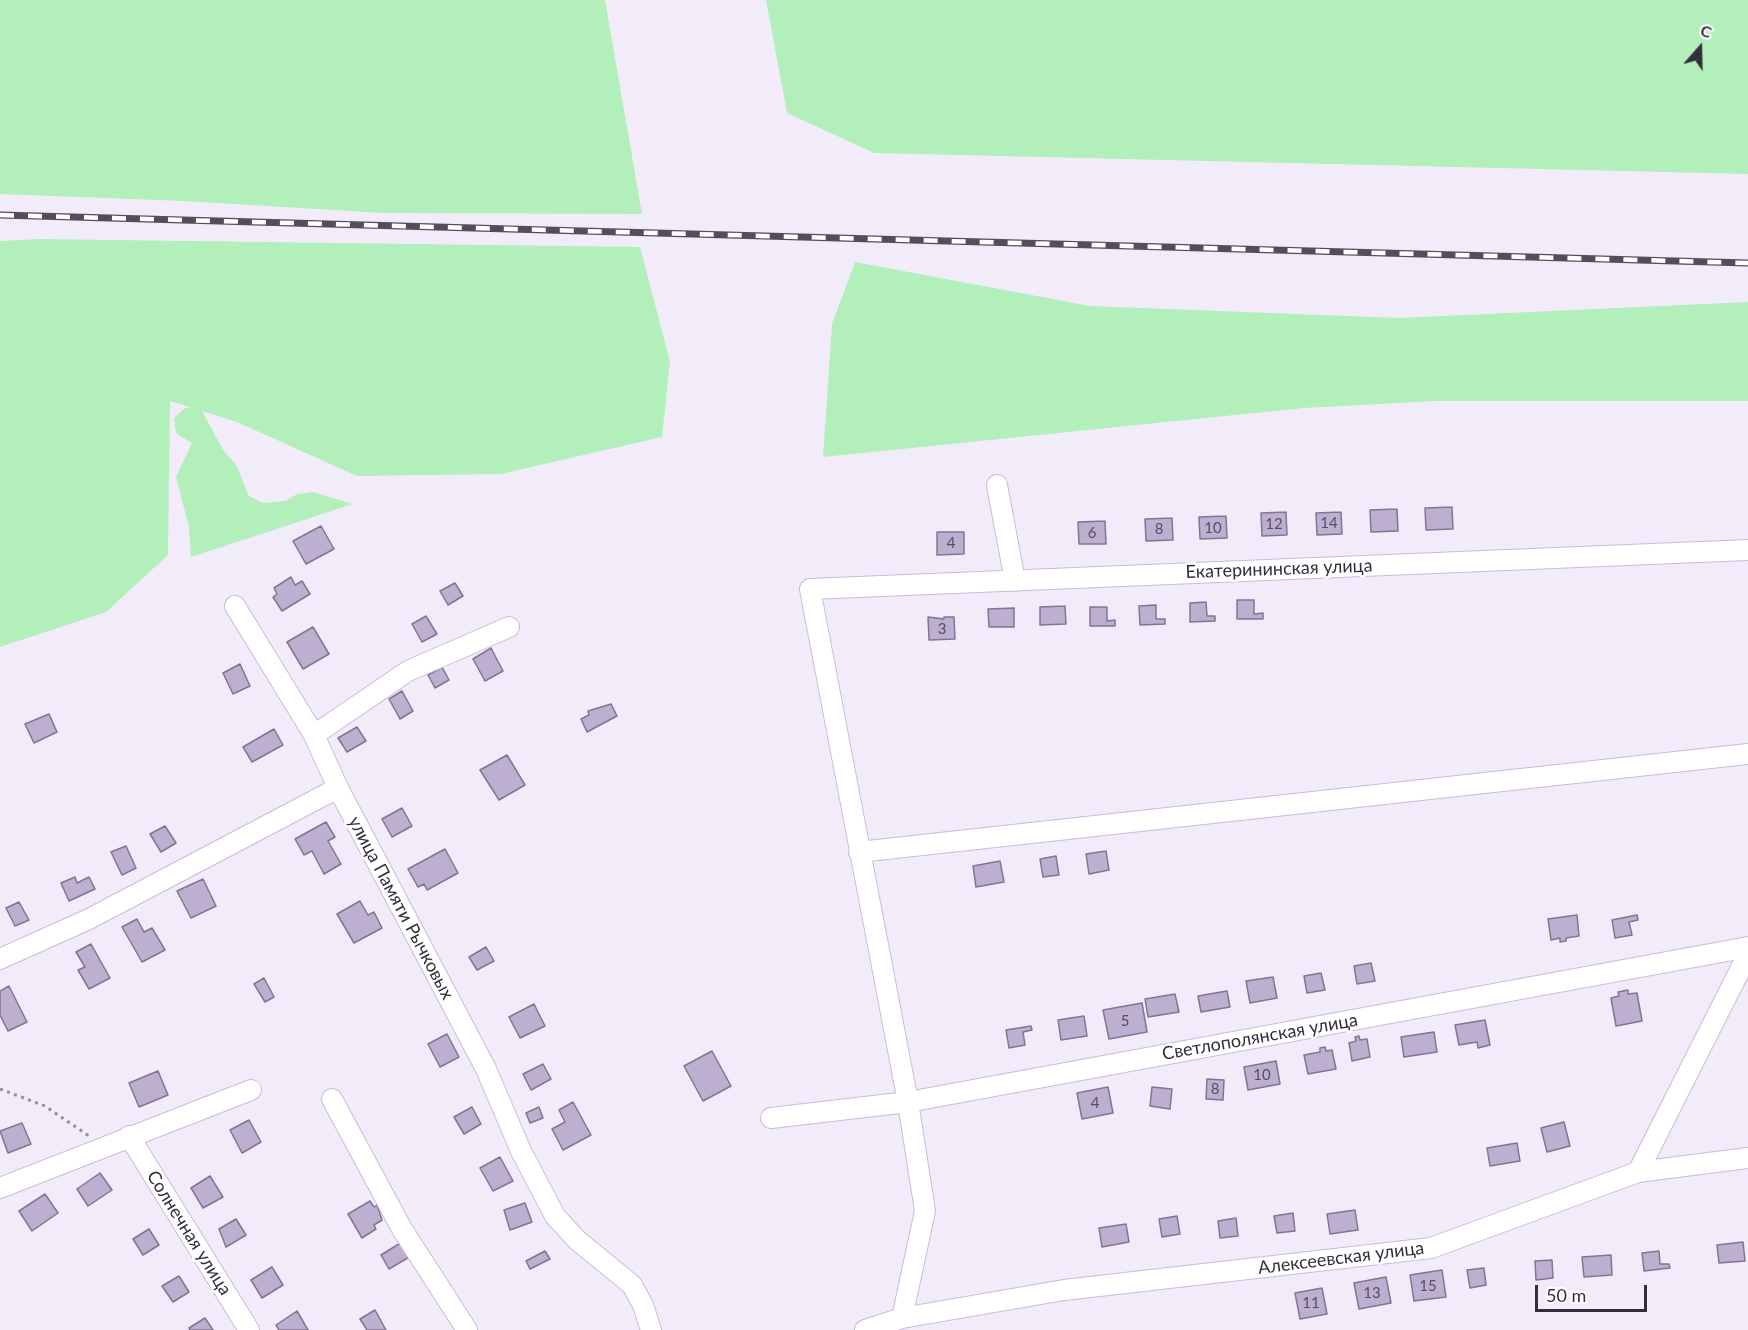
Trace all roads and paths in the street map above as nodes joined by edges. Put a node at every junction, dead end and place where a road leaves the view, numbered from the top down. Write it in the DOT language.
graph roads {
  1 [pos="997,485"];
  2 [pos="1748,550"];
  3 [pos="1015,581"];
  4 [pos="235,606"];
  5 [pos="509,627"];
  6 [pos="314,735"];
  7 [pos="1748,754"];
  8 [pos="338,788"];
  9 [pos="859,852"];
  10 [pos="1748,947"];
  11 [pos="1748,954"];
  12 [pos="0,959"];
  13 [pos="0,1089"];
  14 [pos="251,1090"];
  15 [pos="332,1099"];
  16 [pos="908,1102"];
  17 [pos="771,1118"];
  18 [pos="129,1136"];
  19 [pos="94,1138"];
  20 [pos="1748,1158"];
  21 [pos="1638,1172"];
  22 [pos="0,1188"];
  23 [pos="902,1318"];
  24 [pos="249,1330"];
  25 [pos="467,1330"];
  26 [pos="651,1330"];
  27 [pos="865,1330"];
  1 -- 3 [label="street"];
  2 -- 3 [label="street, Екатерининская улица"];
  3 -- 9 [label="street, Екатерининская улица"];
  4 -- 6 [label="street, улица Памяти Рычковых"];
  5 -- 6 [label="street"];
  6 -- 8 [label="street, улица Памяти Рычковых"];
  7 -- 9 [label="street"];
  8 -- 12 [label="street"];
  8 -- 26 [label="street, улица Памяти Рычковых"];
  9 -- 16 [label="street"];
  10 -- 16 [label="street, Светлополянская улица"];
  11 -- 21 [label="street"];
  13 -- 19 [label="path"];
  14 -- 18 [label="street"];
  15 -- 25 [label="street"];
  16 -- 17 [label="street, Светлополянская улица"];
  16 -- 23 [label="street"];
  18 -- 22 [label="street"];
  18 -- 24 [label="street, Солнечная улица"];
  20 -- 21 [label="street, Алексеевская улица"];
  21 -- 23 [label="street, Алексеевская улица"];
  23 -- 27 [label="street, Алексеевская улица"];
}
